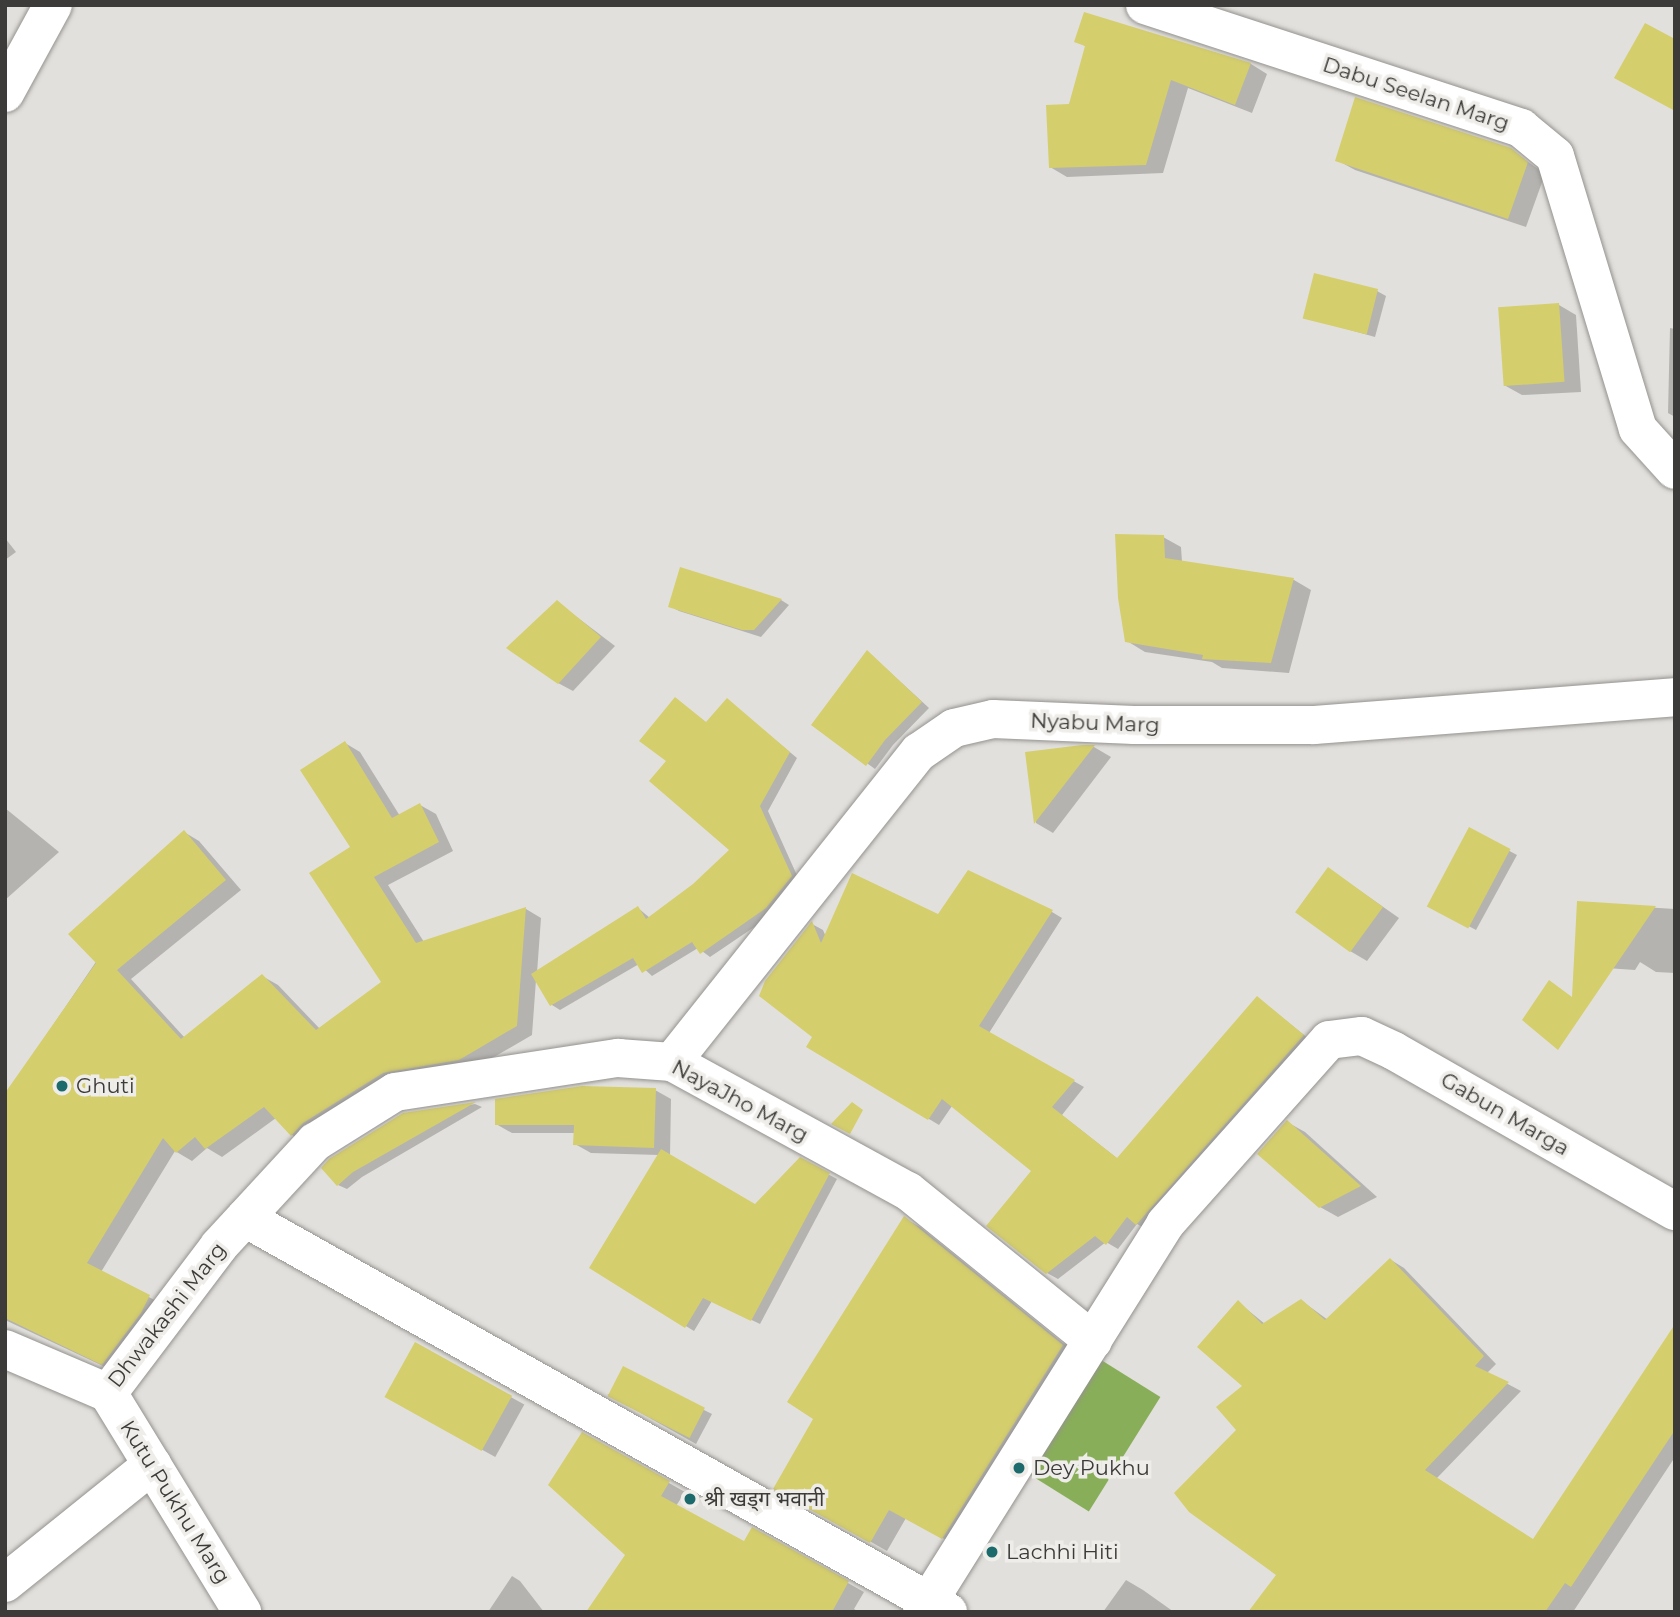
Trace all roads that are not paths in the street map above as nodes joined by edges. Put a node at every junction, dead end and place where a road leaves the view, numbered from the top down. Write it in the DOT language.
graph roads {
  1 [pos="53,5"];
  2 [pos="1145,5"];
  3 [pos="5,93"];
  4 [pos="1675,470"];
  5 [pos="1675,697"];
  6 [pos="672,1062"];
  7 [pos="1675,1211"];
  8 [pos="245,1218"];
  9 [pos="1093,1341"];
  10 [pos="5,1349"];
  11 [pos="108,1393"];
  12 [pos="152,1465"];
  13 [pos="5,1583"];
  14 [pos="933,1608"];
  15 [pos="242,1612"];
  1 -- 3 [label="street"];
  2 -- 4 [label="street, Dabu Seelan Marg"];
  5 -- 6 [label="street, Nyabu Marg"];
  6 -- 8 [label="street, NayaJho Marg"];
  6 -- 9 [label="street, NayaJho Marg"];
  7 -- 9 [label="street, Gabun Marga"];
  8 -- 11 [label="street, Dhwakashi Marg"];
  8 -- 14 [label="street"];
  9 -- 14 [label="street"];
  10 -- 11 [label="street, Dhwakashi Marg"];
  11 -- 12 [label="street, Kutu Pukhu Marg"];
  12 -- 13 [label="street"];
  12 -- 15 [label="street, Kutu Pukhu Marg"];
}
